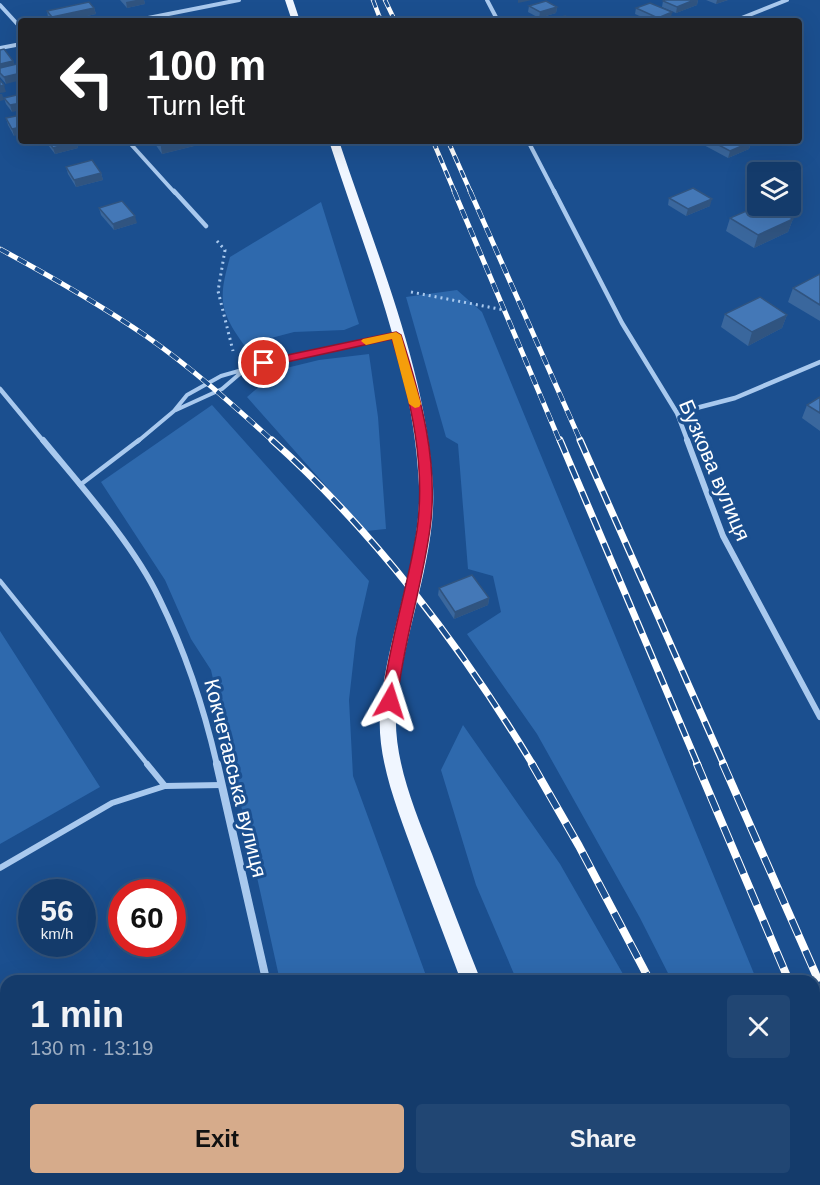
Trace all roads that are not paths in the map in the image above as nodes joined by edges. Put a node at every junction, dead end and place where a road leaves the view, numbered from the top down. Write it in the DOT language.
graph roads {
  1 [pos="239,0"];
  2 [pos="289,0"];
  3 [pos="487,0"];
  4 [pos="787,0"];
  5 [pos="0,5"];
  6 [pos="148,18"];
  7 [pos="295,18"];
  8 [pos="496,18"];
  9 [pos="742,18"];
  10 [pos="18,25"];
  11 [pos="18,45"];
  12 [pos="0,48"];
  13 [pos="131,144"];
  14 [pos="335,144"];
  15 [pos="530,144"];
  16 [pos="206,226"];
  17 [pos="396,335"];
  18 [pos="820,362"];
  19 [pos="244,369"];
  20 [pos="0,389"];
  21 [pos="174,411"];
  22 [pos="677,413"];
  23 [pos="80,485"];
  24 [pos="0,581"];
  25 [pos="820,717"];
  26 [pos="165,786"];
  27 [pos="222,786"];
  28 [pos="0,868"];
  29 [pos="263,975"];
  30 [pos="469,975"];
  1 -- 6 [label="street"];
  2 -- 7 [label="main road"];
  3 -- 8 [label="street"];
  4 -- 9 [label="street"];
  5 -- 10 [label="street"];
  11 -- 12 [label="street"];
  13 -- 16 [label="street"];
  14 -- 17 [label="main road"];
  15 -- 22 [label="street, Бузкова вулиця"];
  17 -- 19 [label="lane"];
  17 -- 30 [label="main road"];
  18 -- 22 [label="street"];
  19 -- 21 [label="lane"];
  19 -- 21 [label="lane"];
  20 -- 23 [label="street, Кокчетавська вулиця"];
  21 -- 23 [label="lane"];
  22 -- 25 [label="street, Бузкова вулиця"];
  23 -- 27 [label="street, Кокчетавська вулиця"];
  24 -- 26 [label="lane"];
  26 -- 27 [label="lane"];
  26 -- 28 [label="lane"];
  27 -- 29 [label="street, Кокчетавська вулиця"];
}
